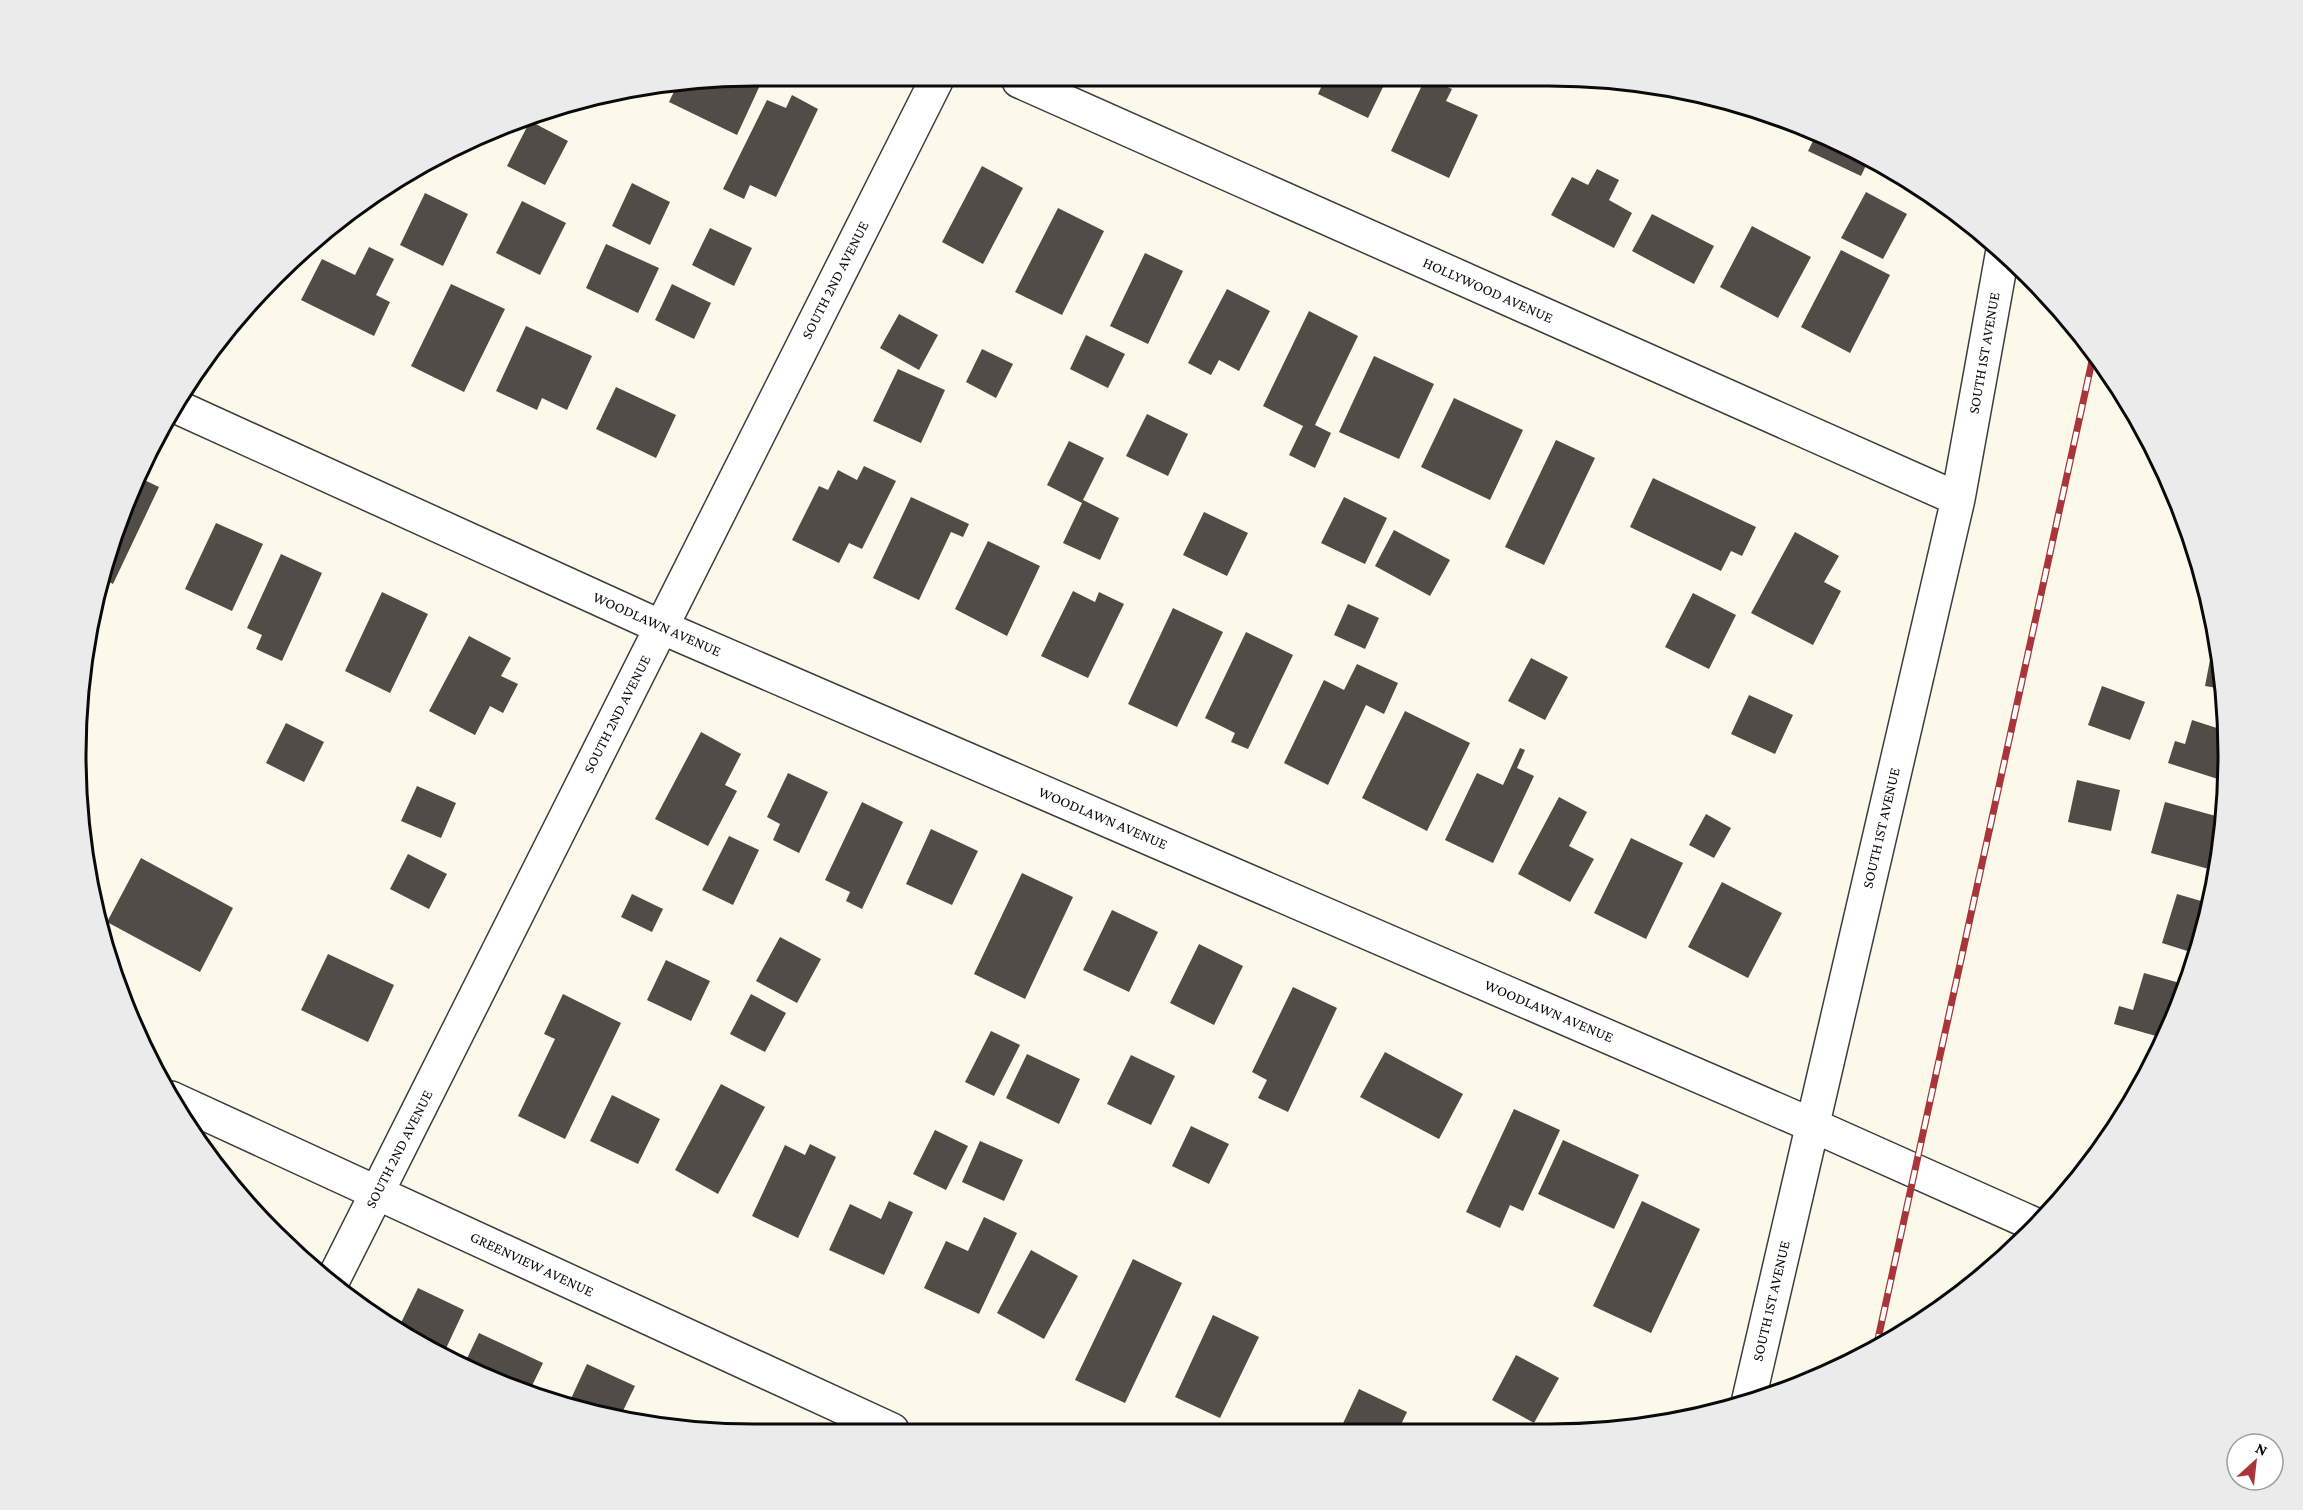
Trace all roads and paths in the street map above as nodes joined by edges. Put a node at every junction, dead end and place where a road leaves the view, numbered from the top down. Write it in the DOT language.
graph roads {
  1 [pos="933,86"];
  2 [pos="1030,86"];
  3 [pos="2001,263"];
  4 [pos="182,409"];
  5 [pos="1958,499"];
  6 [pos="661,627"];
  7 [pos="184,1104"];
  8 [pos="1812,1125"];
  9 [pos="377,1193"];
  10 [pos="2027,1221"];
  11 [pos="335,1276"];
  12 [pos="1750,1393"];
  13 [pos="879,1424"];
  1 -- 6 [label="street, SOUTH 2ND AVENUE"];
  2 -- 5 [label="street, HOLLYWOOD AVENUE"];
  3 -- 5 [label="street, SOUTH 1ST AVENUE"];
  4 -- 6 [label="street, WOODLAWN AVENUE"];
  5 -- 8 [label="street, SOUTH 1ST AVENUE"];
  6 -- 8 [label="street, WOODLAWN AVENUE"];
  6 -- 9 [label="street, SOUTH 2ND AVENUE"];
  7 -- 9 [label="street, GREENVIEW AVENUE"];
  8 -- 10 [label="street, WOODLAWN AVENUE"];
  8 -- 12 [label="street, SOUTH 1ST AVENUE"];
  9 -- 11 [label="street, SOUTH 2ND AVENUE"];
  9 -- 13 [label="street, GREENVIEW AVENUE"];
}
